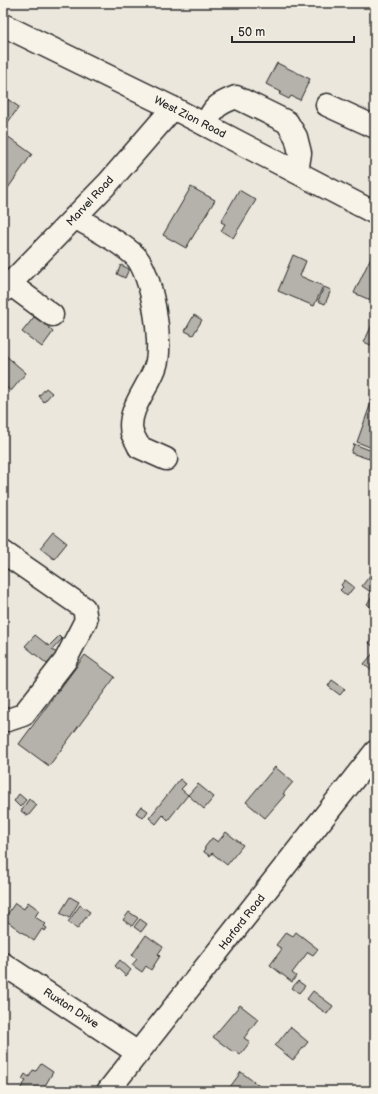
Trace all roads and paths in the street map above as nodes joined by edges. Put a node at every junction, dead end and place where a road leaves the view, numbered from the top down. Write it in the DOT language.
graph roads {
  1 [pos="3,25"];
  2 [pos="327,105"];
  3 [pos="173,108"];
  4 [pos="206,125"];
  5 [pos="375,127"];
  6 [pos="296,172"];
  7 [pos="375,213"];
  8 [pos="75,217"];
  9 [pos="7,287"];
  10 [pos="52,315"];
  11 [pos="166,459"];
  12 [pos="3,552"];
  13 [pos="3,719"];
  14 [pos="375,752"];
  15 [pos="3,964"];
  16 [pos="138,1053"];
  17 [pos="108,1091"];
  1 -- 3 [label="street, West Zion Road"];
  2 -- 5 [label="street"];
  3 -- 4 [label="street, West Zion Road"];
  3 -- 8 [label="street, Marvel Road"];
  4 -- 6 [label="street, West Zion Road"];
  4 -- 6 [label="street"];
  6 -- 7 [label="street, West Zion Road"];
  8 -- 9 [label="street, Marvel Road"];
  8 -- 11 [label="street"];
  9 -- 10 [label="street"];
  12 -- 13 [label="street"];
  14 -- 16 [label="street, Harford Road"];
  15 -- 16 [label="street, Ruxton Drive"];
  16 -- 17 [label="street, Harford Road"];
}
